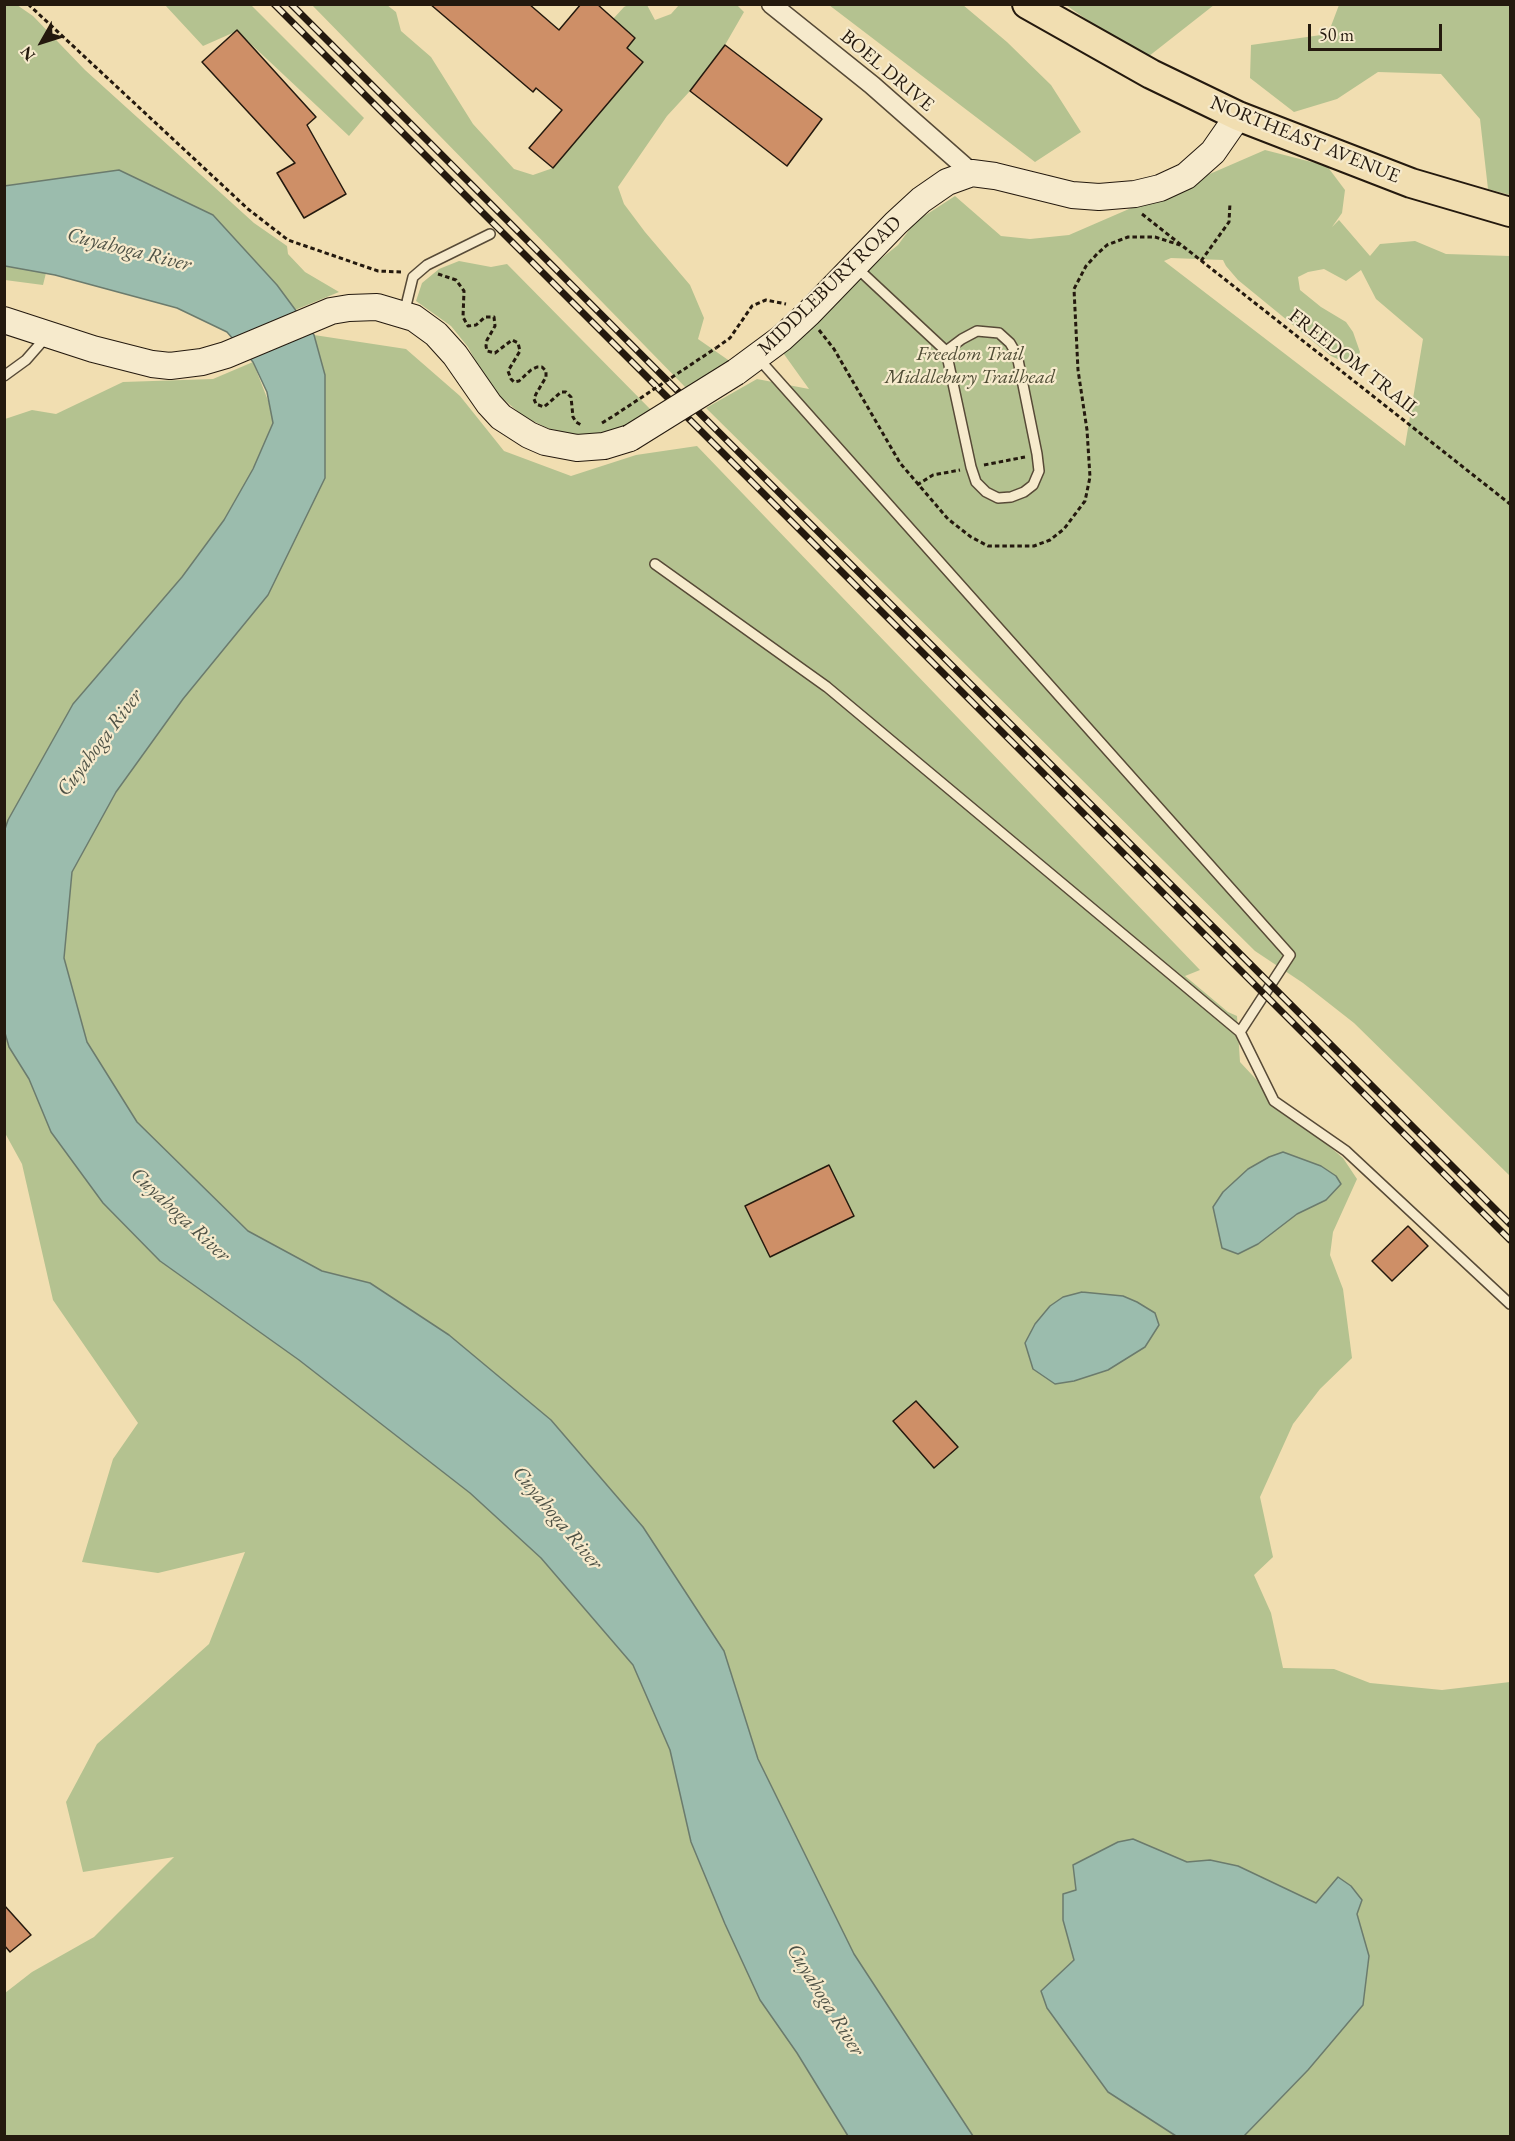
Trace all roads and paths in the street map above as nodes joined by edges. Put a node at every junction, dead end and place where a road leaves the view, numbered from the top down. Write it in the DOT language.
graph roads {
  1 [pos="28,4"];
  2 [pos="771,4"];
  3 [pos="1027,4"];
  4 [pos="1238,116"];
  5 [pos="972,173"];
  6 [pos="1119,196"];
  7 [pos="1230,203"];
  8 [pos="1510,213"];
  9 [pos="490,234"];
  10 [pos="1180,245"];
  11 [pos="1201,261"];
  12 [pos="854,265"];
  13 [pos="417,273"];
  14 [pos="404,314"];
  15 [pos="805,317"];
  16 [pos="4,320"];
  17 [pos="48,334"];
  18 [pos="946,351"];
  19 [pos="757,357"];
  20 [pos="4,376"];
  21 [pos="583,426"];
  22 [pos="593,426"];
  23 [pos="1510,504"];
  24 [pos="655,564"];
  25 [pos="1239,1032"];
  26 [pos="1510,1304"];
  1 -- 13 [label="path"];
  2 -- 5 [label="street, BOEL DRIVE"];
  3 -- 4 [label="main road, NORTHEAST AVENUE"];
  4 -- 6 [label="street, MIDDLEBURY ROAD"];
  4 -- 8 [label="main road, NORTHEAST AVENUE"];
  5 -- 6 [label="street, MIDDLEBURY ROAD"];
  5 -- 12 [label="street, MIDDLEBURY ROAD"];
  6 -- 10 [label="path, FREEDOM TRAIL"];
  7 -- 11 [label="path"];
  9 -- 13 [label="lane"];
  10 -- 11 [label="path, FREEDOM TRAIL"];
  10 -- 15 [label="path, FREEDOM TRAIL"];
  11 -- 23 [label="path, FREEDOM TRAIL"];
  12 -- 15 [label="street, MIDDLEBURY ROAD"];
  12 -- 18 [label="lane"];
  13 -- 14 [label="lane"];
  13 -- 21 [label="path"];
  14 -- 17 [label="street, MIDDLEBURY ROAD"];
  14 -- 19 [label="street, MIDDLEBURY ROAD, bridge"];
  15 -- 19 [label="street, MIDDLEBURY ROAD"];
  15 -- 22 [label="path, FREEDOM TRAIL, bridge"];
  16 -- 17 [label="street, MIDDLEBURY ROAD"];
  17 -- 20 [label="lane"];
  18 -- 18 [label="lane"];
  19 -- 25 [label="lane"];
  24 -- 25 [label="lane"];
  25 -- 26 [label="lane"];
}
